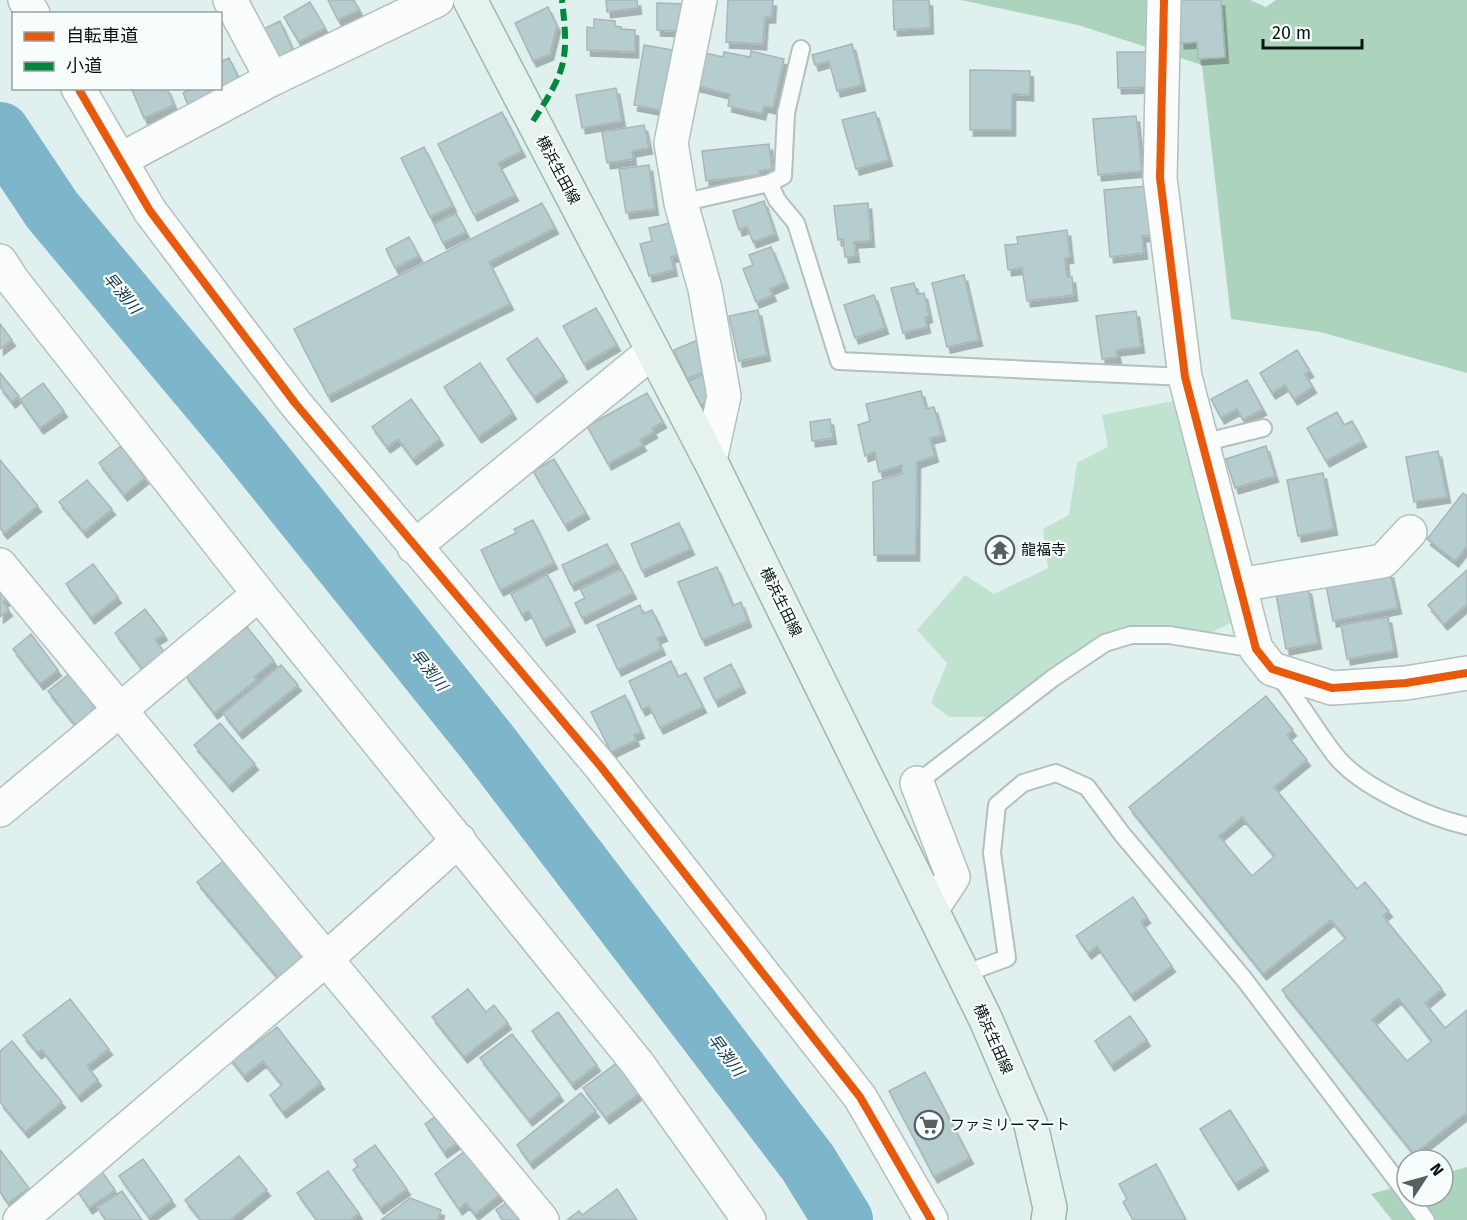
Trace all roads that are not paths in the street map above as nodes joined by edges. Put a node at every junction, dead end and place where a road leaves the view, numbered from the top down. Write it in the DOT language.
graph roads {
  1 [pos="230,0"];
  2 [pos="437,0"];
  3 [pos="470,0"];
  4 [pos="700,0"];
  5 [pos="1164,0"];
  6 [pos="801,49"];
  7 [pos="272,79"];
  8 [pos="79,90"];
  9 [pos="120,159"];
  10 [pos="769,183"];
  11 [pos="681,203"];
  12 [pos="4,278"];
  13 [pos="653,351"];
  14 [pos="1185,377"];
  15 [pos="1263,428"];
  16 [pos="1202,443"];
  17 [pos="710,460"];
  18 [pos="1410,532"];
  19 [pos="414,547"];
  20 [pos="0,565"];
  21 [pos="1239,585"];
  22 [pos="259,594"];
  23 [pos="1264,659"];
  24 [pos="1467,673"];
  25 [pos="120,710"];
  26 [pos="917,783"];
  27 [pos="0,810"];
  28 [pos="1467,826"];
  29 [pos="459,840"];
  30 [pos="932,909"];
  31 [pos="326,958"];
  32 [pos="964,974"];
  33 [pos="1395,1178"];
  34 [pos="20,1220"];
  35 [pos="542,1220"];
  36 [pos="748,1220"];
  37 [pos="931,1220"];
  38 [pos="1048,1220"];
  1 -- 7 [label="street"];
  2 -- 7 [label="street"];
  3 -- 13 [label="main road, 横浜生田線"];
  4 -- 11 [label="street"];
  5 -- 14 [label="street"];
  6 -- 10 [label="lane"];
  7 -- 9 [label="street"];
  8 -- 9 [label="street"];
  9 -- 19 [label="street"];
  10 -- 11 [label="lane"];
  10 -- 14 [label="lane"];
  11 -- 17 [label="street"];
  12 -- 22 [label="street"];
  13 -- 17 [label="main road, 横浜生田線"];
  13 -- 19 [label="street"];
  14 -- 16 [label="street"];
  15 -- 16 [label="lane"];
  16 -- 21 [label="street"];
  17 -- 30 [label="main road, 横浜生田線"];
  18 -- 21 [label="street"];
  19 -- 37 [label="street"];
  20 -- 25 [label="street"];
  21 -- 23 [label="street"];
  22 -- 25 [label="street"];
  22 -- 29 [label="street"];
  23 -- 24 [label="street"];
  23 -- 26 [label="lane"];
  23 -- 28 [label="lane"];
  25 -- 27 [label="street"];
  25 -- 31 [label="street"];
  26 -- 30 [label="street"];
  29 -- 31 [label="street"];
  29 -- 36 [label="street"];
  30 -- 32 [label="main road, 横浜生田線"];
  31 -- 34 [label="street"];
  31 -- 35 [label="street"];
  32 -- 33 [label="lane"];
  32 -- 38 [label="main road, 横浜生田線"];
}
